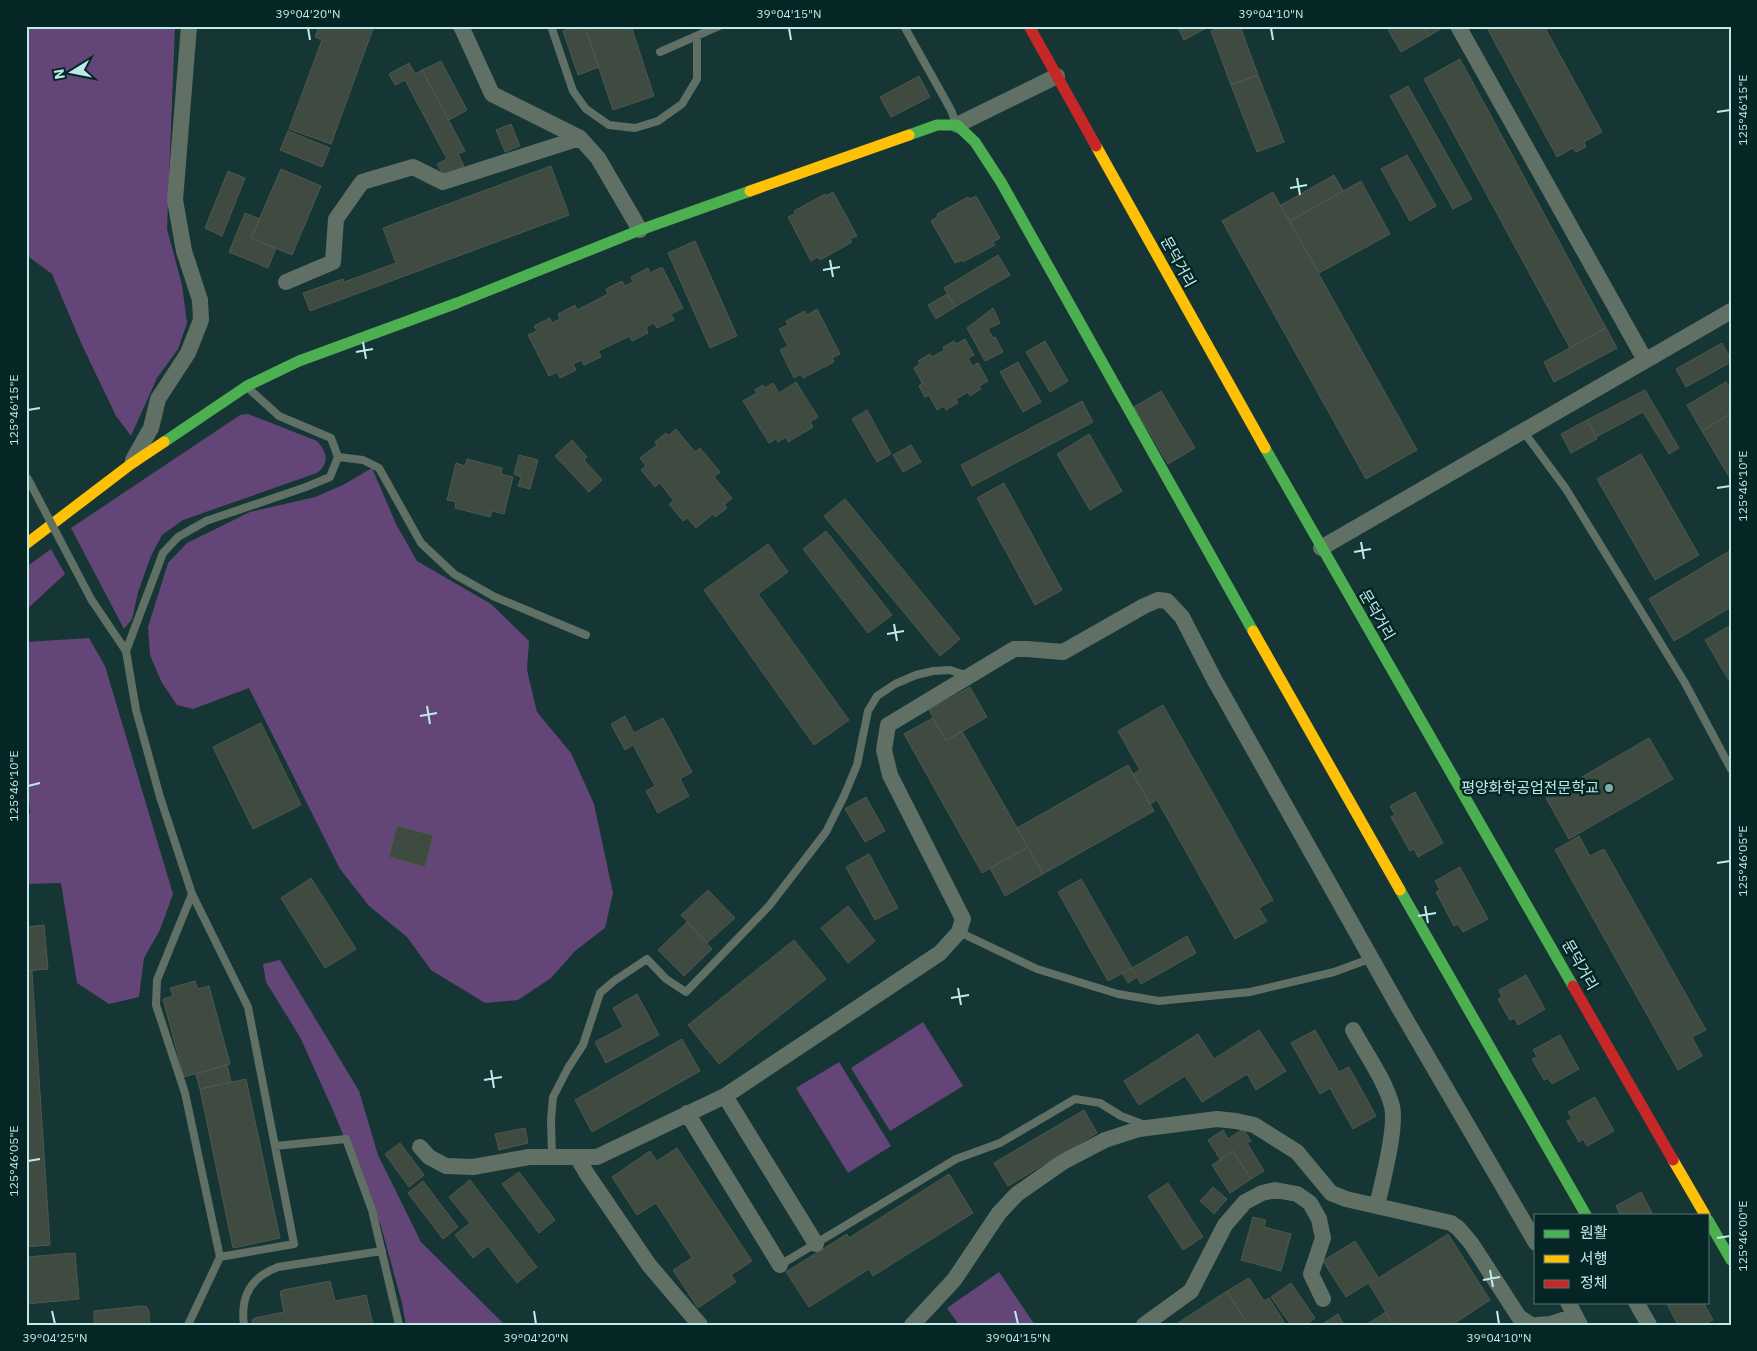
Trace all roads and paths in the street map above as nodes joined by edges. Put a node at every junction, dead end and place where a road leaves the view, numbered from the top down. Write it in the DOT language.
graph roads {
  1 [pos="189,26"];
  2 [pos="461,26"];
  3 [pos="552,26"];
  4 [pos="719,26"];
  5 [pos="904,26"];
  6 [pos="1029,26"];
  7 [pos="1458,26"];
  8 [pos="697,36"];
  9 [pos="660,52"];
  10 [pos="1057,76"];
  11 [pos="957,125"];
  12 [pos="580,138"];
  13 [pos="640,230"];
  14 [pos="286,282"];
  15 [pos="1731,311"];
  16 [pos="1644,360"];
  17 [pos="247,386"];
  18 [pos="1523,431"];
  19 [pos="338,457"];
  20 [pos="131,464"];
  21 [pos="27,478"];
  22 [pos="26,544"];
  23 [pos="1321,548"];
  24 [pos="586,635"];
  25 [pos="126,651"];
  26 [pos="969,676"];
  27 [pos="1731,769"];
  28 [pos="192,894"];
  29 [pos="959,932"];
  30 [pos="1372,958"];
  31 [pos="1353,1030"];
  32 [pos="725,1096"];
  33 [pos="687,1113"];
  34 [pos="1150,1127"];
  35 [pos="275,1146"];
  36 [pos="420,1147"];
  37 [pos="552,1157"];
  38 [pos="578,1157"];
  39 [pos="1377,1206"];
  40 [pos="1585,1214"];
  41 [pos="1704,1214"];
  42 [pos="1710,1223"];
  43 [pos="1534,1241"];
  44 [pos="816,1244"];
  45 [pos="382,1251"];
  46 [pos="220,1257"];
  47 [pos="1731,1260"];
  48 [pos="780,1266"];
  49 [pos="1323,1299"];
  50 [pos="1637,1304"];
  51 [pos="1574,1314"];
  52 [pos="188,1325"];
  53 [pos="244,1325"];
  54 [pos="399,1325"];
  55 [pos="700,1325"];
  56 [pos="912,1325"];
  57 [pos="1144,1325"];
  58 [pos="1531,1325"];
  59 [pos="1536,1325"];
  60 [pos="1649,1325"];
  1 -- 20 [label="street"];
  2 -- 12 [label="street"];
  3 -- 8 [label="lane"];
  4 -- 8 [label="lane"];
  5 -- 11 [label="lane"];
  6 -- 10 [label="street, 문덕거리"];
  7 -- 16 [label="street"];
  8 -- 9 [label="lane"];
  10 -- 11 [label="street"];
  10 -- 23 [label="street, 문덕거리"];
  11 -- 13 [label="street"];
  11 -- 40 [label="street"];
  12 -- 13 [label="street"];
  12 -- 14 [label="street"];
  13 -- 17 [label="street"];
  15 -- 16 [label="street"];
  16 -- 18 [label="street"];
  17 -- 19 [label="lane"];
  17 -- 20 [label="street"];
  18 -- 23 [label="street"];
  18 -- 27 [label="lane"];
  19 -- 24 [label="lane"];
  19 -- 25 [label="lane"];
  20 -- 22 [label="street"];
  21 -- 25 [label="lane, bridge"];
  23 -- 41 [label="street, 문덕거리"];
  25 -- 28 [label="lane"];
  26 -- 29 [label="street"];
  26 -- 30 [label="street"];
  26 -- 37 [label="lane"];
  28 -- 35 [label="lane"];
  28 -- 46 [label="lane"];
  29 -- 30 [label="lane"];
  29 -- 32 [label="street"];
  30 -- 43 [label="street"];
  31 -- 39 [label="street"];
  32 -- 33 [label="street"];
  32 -- 44 [label="street"];
  33 -- 38 [label="street"];
  33 -- 48 [label="street"];
  34 -- 39 [label="street"];
  34 -- 44 [label="lane"];
  34 -- 56 [label="street"];
  35 -- 45 [label="lane"];
  35 -- 46 [label="lane"];
  36 -- 37 [label="street"];
  37 -- 38 [label="street"];
  38 -- 55 [label="street"];
  39 -- 58 [label="street"];
  42 -- 47 [label="street"];
  44 -- 48 [label="lane"];
  45 -- 53 [label="lane"];
  45 -- 54 [label="lane"];
  46 -- 52 [label="lane"];
  49 -- 57 [label="street"];
  50 -- 60 [label="street"];
  51 -- 59 [label="street"];
}
